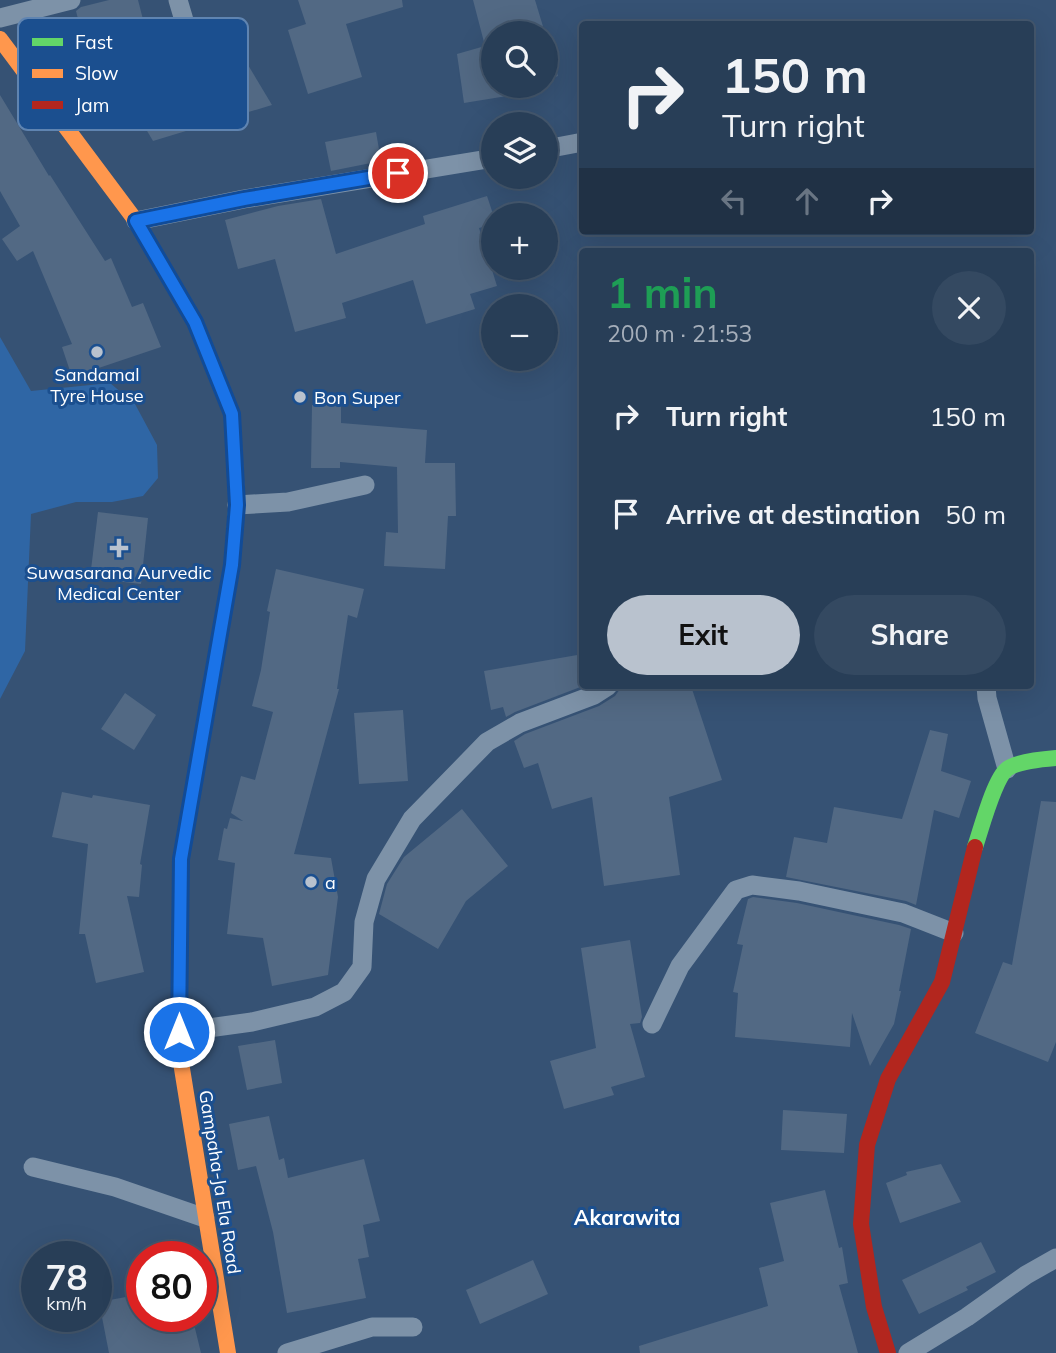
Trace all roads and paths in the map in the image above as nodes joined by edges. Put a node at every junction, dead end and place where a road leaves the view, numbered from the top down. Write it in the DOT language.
graph roads {
  1 [pos="71,0"];
  2 [pos="178,0"];
  3 [pos="183,18"];
  4 [pos="0,19"];
  5 [pos="0,39"];
  6 [pos="18,63"];
  7 [pos="68,130"];
  8 [pos="579,143"];
  9 [pos="558,147"];
  10 [pos="481,160"];
  11 [pos="136,221"];
  12 [pos="365,485"];
  13 [pos="237,505"];
  14 [pos="603,689"];
  15 [pos="986,689"];
  16 [pos="1056,758"];
  17 [pos="1007,769"];
  18 [pos="954,933"];
  19 [pos="652,1024"];
  20 [pos="179,1032"];
  21 [pos="33,1167"];
  22 [pos="205,1218"];
  23 [pos="1056,1258"];
  24 [pos="413,1327"];
  25 [pos="229,1353"];
  26 [pos="286,1353"];
  27 [pos="888,1353"];
  28 [pos="908,1353"];
  1 -- 4 [label="lane"];
  2 -- 3 [label="lane"];
  5 -- 6 [label="main road, Gampaha-Ja Ela Road"];
  7 -- 11 [label="main road, Gampaha-Ja Ela Road"];
  8 -- 9 [label="lane"];
  10 -- 11 [label="lane"];
  11 -- 13 [label="main road, Gampaha-Ja Ela Road"];
  12 -- 13 [label="lane"];
  13 -- 20 [label="main road, Gampaha-Ja Ela Road"];
  14 -- 20 [label="lane"];
  15 -- 17 [label="lane"];
  16 -- 17 [label="main road"];
  17 -- 18 [label="main road"];
  18 -- 19 [label="lane"];
  18 -- 27 [label="main road"];
  20 -- 22 [label="main road, Gampaha-Ja Ela Road"];
  21 -- 22 [label="lane"];
  22 -- 25 [label="main road, Gampaha-Ja Ela Road"];
  23 -- 28 [label="lane"];
  24 -- 26 [label="lane"];
}
